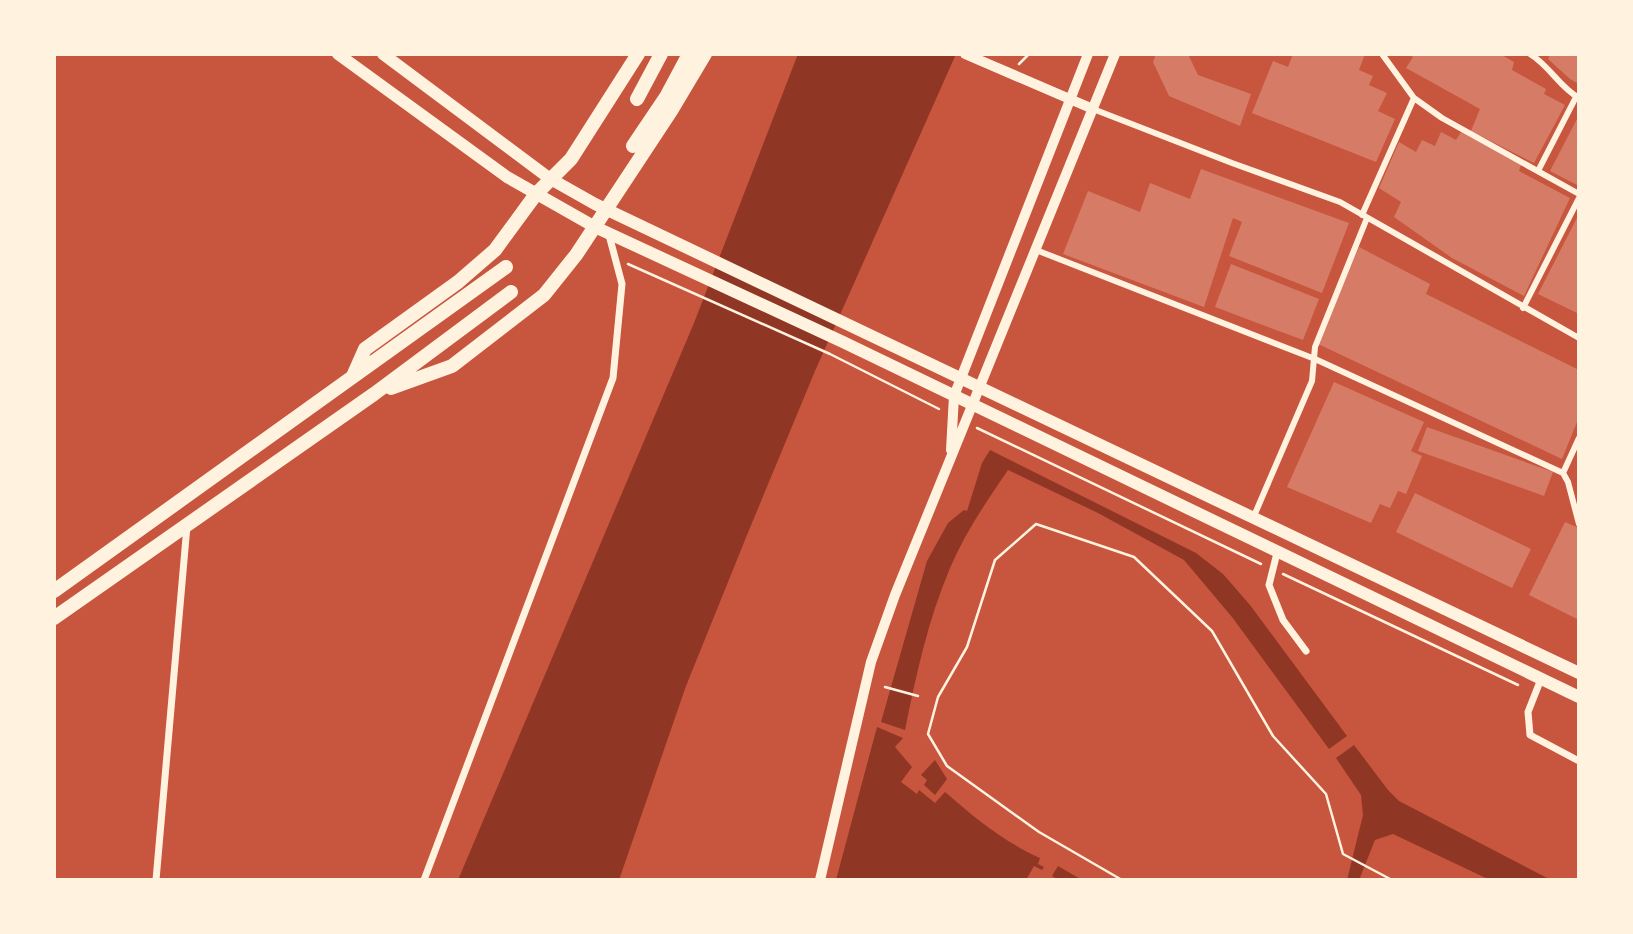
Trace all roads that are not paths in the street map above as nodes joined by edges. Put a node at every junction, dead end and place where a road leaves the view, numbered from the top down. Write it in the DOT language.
graph roads {
  1 [pos="338,54"];
  2 [pos="383,54"];
  3 [pos="638,54"];
  4 [pos="661,54"];
  5 [pos="689,54"];
  6 [pos="705,54"];
  7 [pos="965,54"];
  8 [pos="1088,54"];
  9 [pos="1115,54"];
  10 [pos="1382,54"];
  11 [pos="1531,54"];
  12 [pos="1543,57"];
  13 [pos="1578,97"];
  14 [pos="1414,98"];
  15 [pos="636,99"];
  16 [pos="1070,99"];
  17 [pos="1093,109"];
  18 [pos="633,146"];
  19 [pos="1538,171"];
  20 [pos="549,178"];
  21 [pos="536,194"];
  22 [pos="1579,196"];
  23 [pos="606,209"];
  24 [pos="1364,216"];
  25 [pos="595,227"];
  26 [pos="609,234"];
  27 [pos="1036,250"];
  28 [pos="506,267"];
  29 [pos="511,292"];
  30 [pos="1523,308"];
  31 [pos="1579,338"];
  32 [pos="1315,359"];
  33 [pos="352,377"];
  34 [pos="961,378"];
  35 [pos="982,386"];
  36 [pos="374,394"];
  37 [pos="954,396"];
  38 [pos="974,405"];
  39 [pos="1579,438"];
  40 [pos="951,456"];
  41 [pos="1563,473"];
  42 [pos="1254,516"];
  43 [pos="1579,524"];
  44 [pos="187,526"];
  45 [pos="1277,552"];
  46 [pos="54,591"];
  47 [pos="54,618"];
  48 [pos="1306,651"];
  49 [pos="1579,673"];
  50 [pos="1541,679"];
  51 [pos="1579,698"];
  52 [pos="1579,761"];
  53 [pos="156,880"];
  54 [pos="424,880"];
  55 [pos="820,880"];
  1 -- 21 [label="main road"];
  2 -- 20 [label="main road"];
  3 -- 20 [label="highway"];
  4 -- 15 [label="highway"];
  5 -- 18 [label="highway"];
  6 -- 23 [label="highway"];
  7 -- 16 [label="street"];
  8 -- 16 [label="street"];
  9 -- 17 [label="street"];
  10 -- 14 [label="street"];
  11 -- 12 [label="street"];
  12 -- 13 [label="street"];
  13 -- 19 [label="street"];
  14 -- 19 [label="street"];
  14 -- 24 [label="street"];
  16 -- 17 [label="street"];
  16 -- 34 [label="street"];
  17 -- 24 [label="street"];
  17 -- 27 [label="street"];
  19 -- 22 [label="street"];
  20 -- 21 [label="highway"];
  20 -- 23 [label="main road"];
  21 -- 25 [label="main road"];
  21 -- 33 [label="highway"];
  22 -- 30 [label="street"];
  23 -- 25 [label="highway"];
  23 -- 34 [label="main road"];
  24 -- 30 [label="street"];
  24 -- 32 [label="street"];
  25 -- 26 [label="main road"];
  25 -- 36 [label="highway"];
  26 -- 37 [label="main road"];
  26 -- 54 [label="street"];
  27 -- 32 [label="street"];
  27 -- 35 [label="street"];
  28 -- 33 [label="highway"];
  29 -- 36 [label="highway"];
  30 -- 31 [label="street"];
  32 -- 41 [label="street"];
  32 -- 42 [label="street"];
  33 -- 46 [label="highway"];
  34 -- 35 [label="main road"];
  34 -- 37 [label="street"];
  35 -- 38 [label="street"];
  35 -- 42 [label="main road"];
  36 -- 44 [label="highway"];
  37 -- 38 [label="main road"];
  37 -- 40 [label="street"];
  38 -- 40 [label="street"];
  38 -- 45 [label="main road"];
  39 -- 41 [label="street"];
  40 -- 55 [label="street"];
  41 -- 43 [label="street"];
  42 -- 49 [label="main road"];
  44 -- 47 [label="highway"];
  44 -- 53 [label="street"];
  45 -- 48 [label="street"];
  45 -- 50 [label="main road"];
  50 -- 51 [label="main road"];
  50 -- 52 [label="street"];
}
